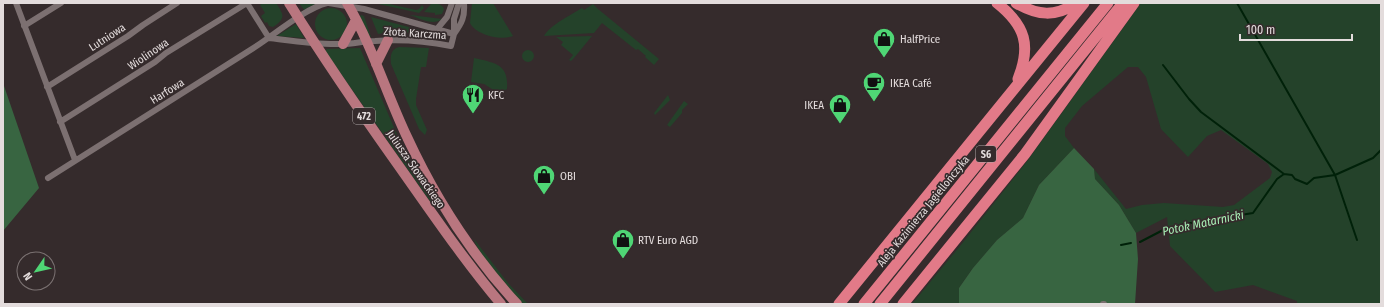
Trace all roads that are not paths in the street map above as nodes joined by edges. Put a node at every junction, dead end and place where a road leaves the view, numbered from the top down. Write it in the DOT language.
graph roads {
  1 [pos="16,3"];
  2 [pos="61,3"];
  3 [pos="177,3"];
  4 [pos="247,3"];
  5 [pos="289,3"];
  6 [pos="328,3"];
  7 [pos="452,3"];
  8 [pos="459,3"];
  9 [pos="464,3"];
  10 [pos="997,3"];
  11 [pos="1016,3"];
  12 [pos="1078,3"];
  13 [pos="1084,3"];
  14 [pos="1108,3"];
  15 [pos="1123,3"];
  16 [pos="1134,3"];
  17 [pos="348,5"];
  18 [pos="298,18"];
  19 [pos="356,20"];
  20 [pos="24,26"];
  21 [pos="437,29"];
  22 [pos="454,34"];
  23 [pos="269,38"];
  24 [pos="388,40"];
  25 [pos="366,41"];
  26 [pos="315,44"];
  27 [pos="343,44"];
  28 [pos="376,64"];
  29 [pos="1017,85"];
  30 [pos="47,87"];
  31 [pos="60,122"];
  32 [pos="75,160"];
  33 [pos="48,178"];
  34 [pos="501,304"];
  35 [pos="517,304"];
  36 [pos="839,304"];
  37 [pos="864,304"];
  38 [pos="880,304"];
  39 [pos="903,304"];
  1 -- 20 [label="street"];
  2 -- 20 [label="street"];
  3 -- 30 [label="street, Lutniowa"];
  4 -- 23 [label="street"];
  4 -- 31 [label="street, Wiolinowa"];
  5 -- 18 [label="main road, 472"];
  6 -- 17 [label="street"];
  6 -- 18 [label="street"];
  7 -- 21 [label="street, Złota Karczma"];
  8 -- 22 [label="street, Złota Karczma"];
  9 -- 22 [label="street, Złota Karczma"];
  10 -- 29 [label="highway"];
  11 -- 12 [label="highway"];
  13 -- 29 [label="highway"];
  14 -- 37 [label="highway, Aleja Kazimierza Jagiellończyka / S6"];
  15 -- 38 [label="highway, S6"];
  16 -- 39 [label="highway"];
  17 -- 19 [label="main road"];
  17 -- 21 [label="street, Złota Karczma"];
  18 -- 23 [label="street, Harfowa"];
  18 -- 26 [label="main road, 472"];
  19 -- 25 [label="main road, Juliusza Słowackiego"];
  19 -- 27 [label="main road"];
  20 -- 30 [label="street"];
  21 -- 22 [label="street, Złota Karczma"];
  22 -- 24 [label="street, Złota Karczma"];
  23 -- 26 [label="street"];
  23 -- 32 [label="street, Harfowa"];
  24 -- 25 [label="street, Złota Karczma"];
  24 -- 28 [label="main road"];
  25 -- 27 [label="street, Złota Karczma"];
  25 -- 28 [label="main road, Juliusza Słowackiego"];
  26 -- 27 [label="street"];
  26 -- 34 [label="main road, Juliusza Słowackiego / 472"];
  28 -- 35 [label="main road, Juliusza Słowackiego"];
  29 -- 36 [label="highway"];
  30 -- 31 [label="street"];
  31 -- 32 [label="street"];
  32 -- 33 [label="street, Harfowa"];
}
